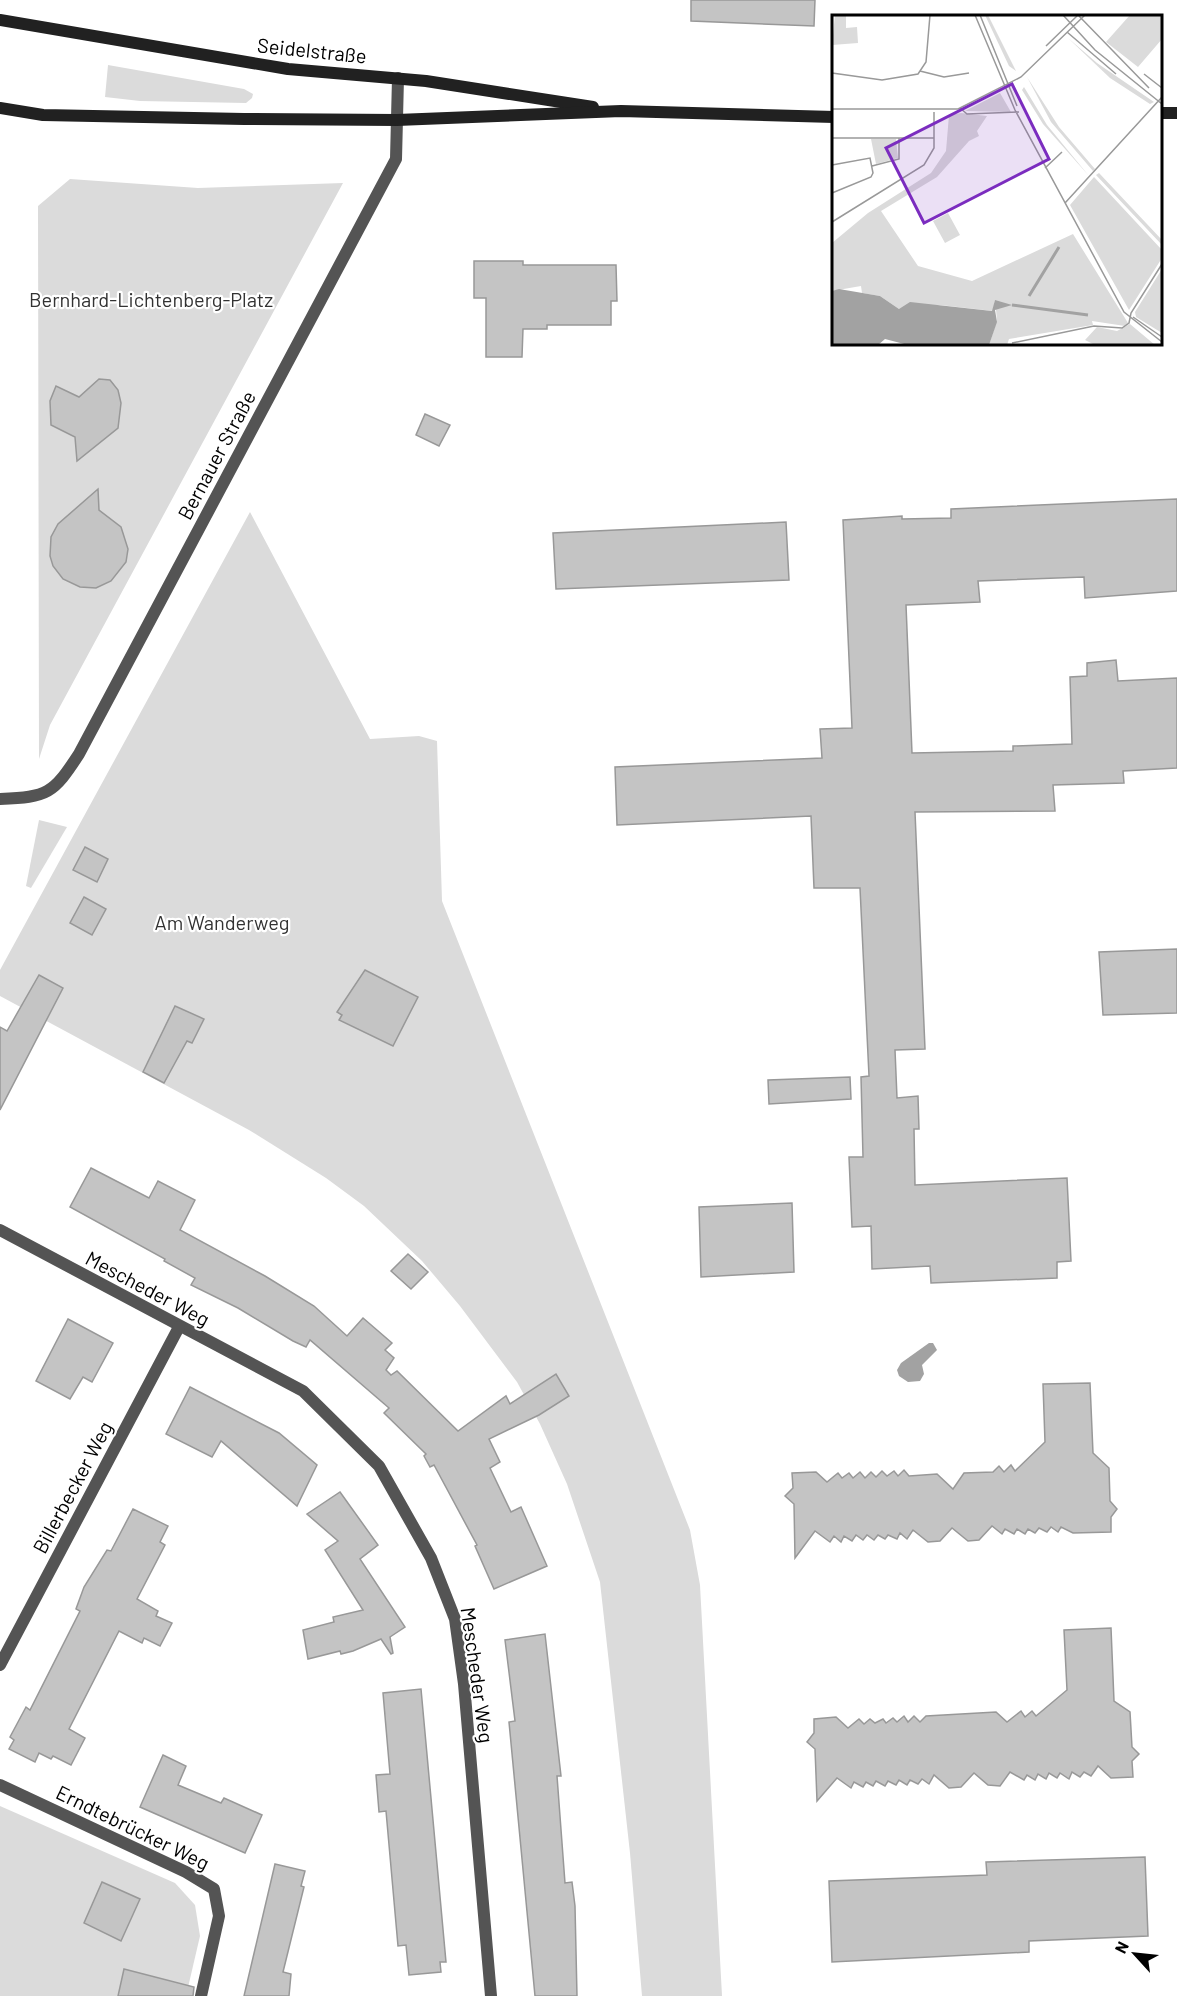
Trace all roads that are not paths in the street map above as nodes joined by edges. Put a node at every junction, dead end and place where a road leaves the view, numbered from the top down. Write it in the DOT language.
graph roads {
  1 [pos="0,20"];
  2 [pos="398,78"];
  3 [pos="0,108"];
  4 [pos="621,111"];
  5 [pos="832,117"];
  6 [pos="398,120"];
  7 [pos="0,799"];
  8 [pos="0,1230"];
  9 [pos="179,1327"];
  10 [pos="0,1665"];
  11 [pos="0,1785"];
  12 [pos="201,1996"];
  13 [pos="491,1996"];
  1 -- 2 [label="main road, Seidelstraße"];
  2 -- 4 [label="main road, Seidelstraße"];
  2 -- 6 [label="street, Bernauer Straße"];
  3 -- 6 [label="main road, Seidelstraße"];
  4 -- 5 [label="main road, Seidelstraße"];
  4 -- 6 [label="main road, Seidelstraße"];
  6 -- 7 [label="street, Bernauer Straße"];
  8 -- 9 [label="street, Mescheder Weg"];
  9 -- 10 [label="street, Billerbecker Weg"];
  9 -- 13 [label="street, Mescheder Weg"];
  11 -- 12 [label="street, Erndtebrücker Weg"];
}
